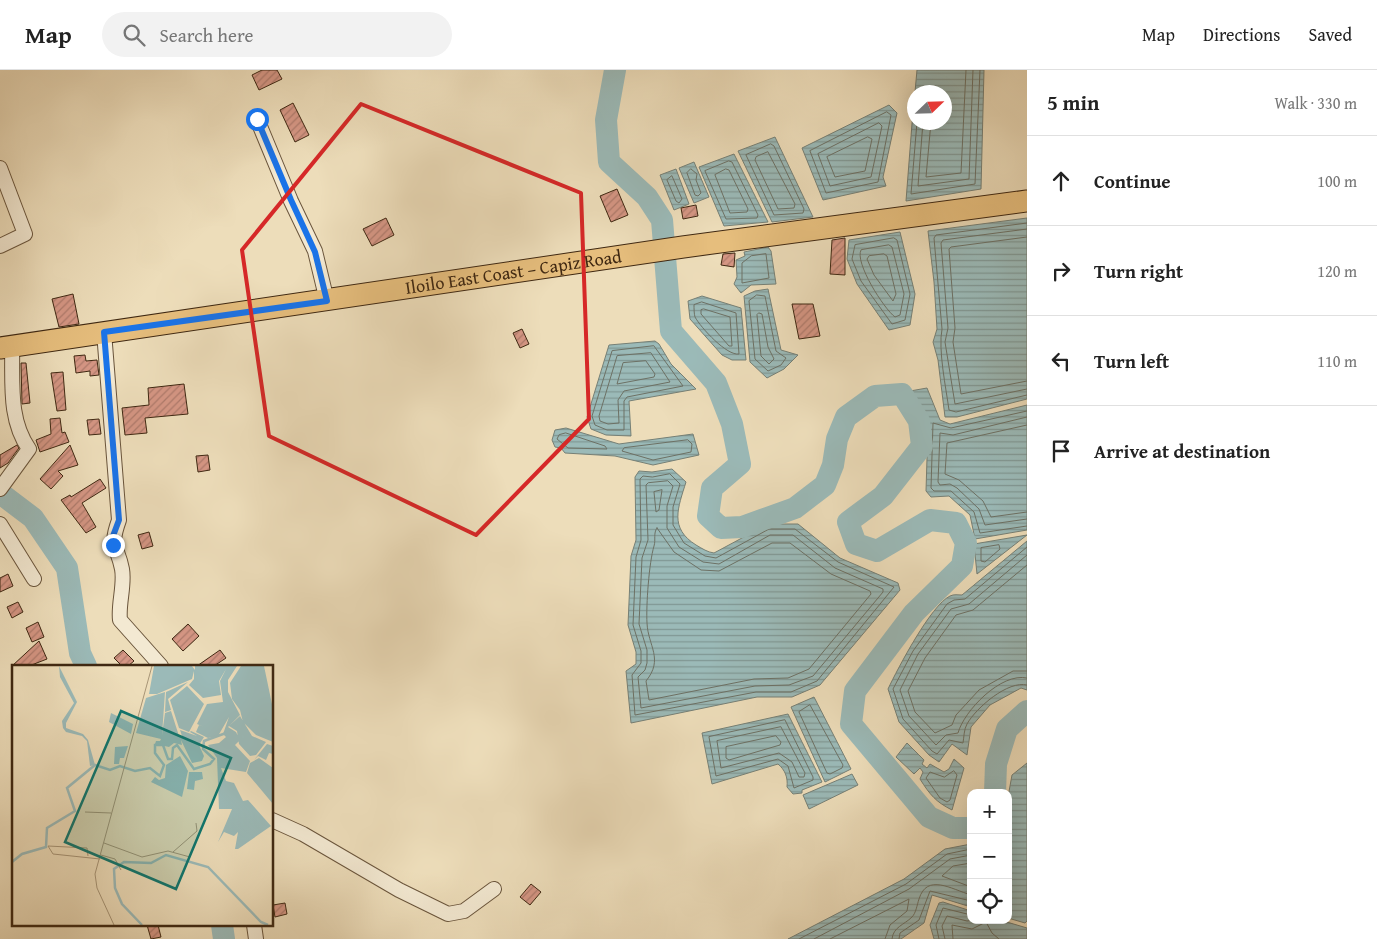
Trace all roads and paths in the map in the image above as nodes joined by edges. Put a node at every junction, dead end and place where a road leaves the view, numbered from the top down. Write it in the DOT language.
graph roads {
  1 [pos="257,119"];
  2 [pos="0,168"];
  3 [pos="1027,201"];
  4 [pos="0,246"];
  5 [pos="327,301"];
  6 [pos="104,332"];
  7 [pos="6,347"];
  8 [pos="0,489"];
  9 [pos="0,524"];
  10 [pos="34,579"];
  11 [pos="159,665"];
  12 [pos="274,821"];
  13 [pos="494,889"];
  14 [pos="254,926"];
  15 [pos="256,939"];
  1 -- 5 [label="street"];
  2 -- 4 [label="street"];
  3 -- 5 [label="main road, Iloilo East Coast – Capiz Road"];
  5 -- 6 [label="main road, Iloilo East Coast – Capiz Road"];
  6 -- 7 [label="main road, Iloilo East Coast – Capiz Road"];
  6 -- 11 [label="street"];
  7 -- 8 [label="street"];
  9 -- 10 [label="street"];
  12 -- 13 [label="street"];
  14 -- 15 [label="street"];
}
